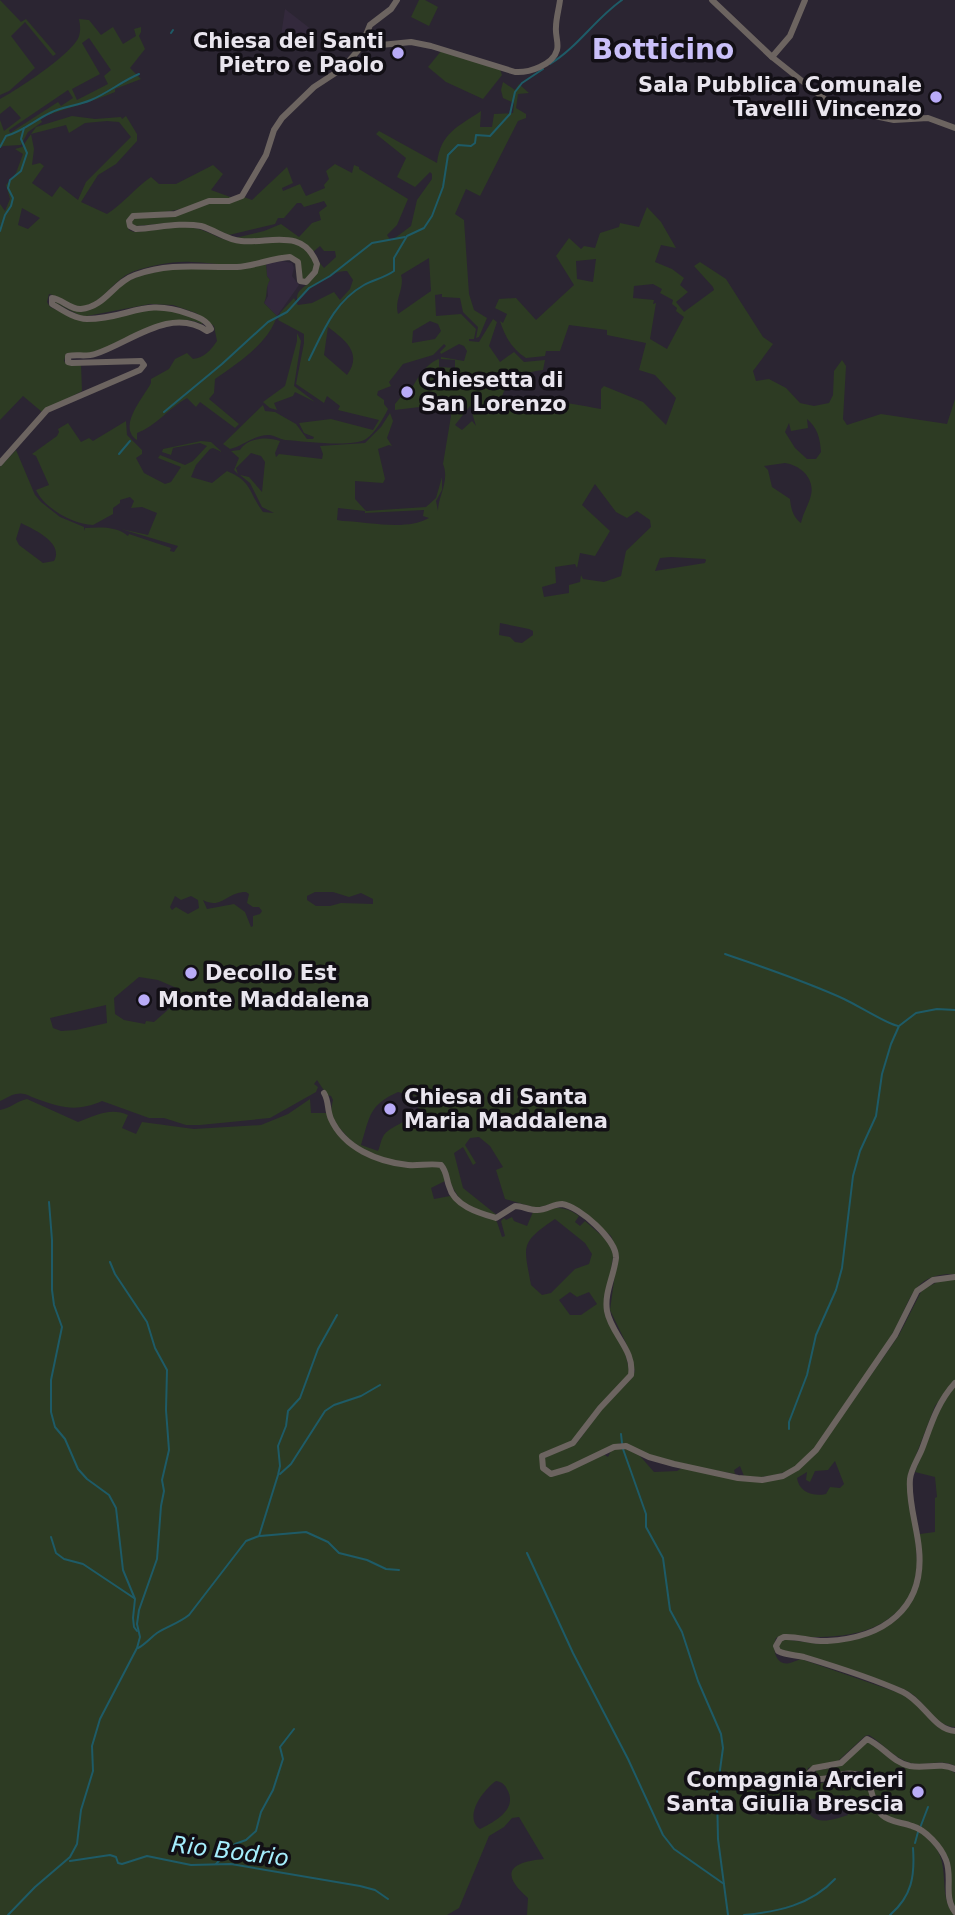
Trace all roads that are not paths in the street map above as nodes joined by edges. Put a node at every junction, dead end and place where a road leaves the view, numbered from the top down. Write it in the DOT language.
graph roads {
  1 [pos="397,0"];
  2 [pos="561,0"];
  3 [pos="712,0"];
  4 [pos="804,0"];
  5 [pos="361,46"];
  6 [pos="772,57"];
  7 [pos="955,128"];
  8 [pos="0,463"];
  9 [pos="324,1093"];
  10 [pos="955,1277"];
  11 [pos="955,1383"];
  12 [pos="955,1731"];
  13 [pos="955,1769"];
  14 [pos="955,1912"];
  1 -- 5 [label="street"];
  2 -- 5 [label="street"];
  3 -- 6 [label="street"];
  4 -- 6 [label="street"];
  5 -- 8 [label="street"];
  6 -- 7 [label="street"];
  9 -- 10 [label="street"];
  11 -- 12 [label="street"];
  13 -- 14 [label="street"];
}
